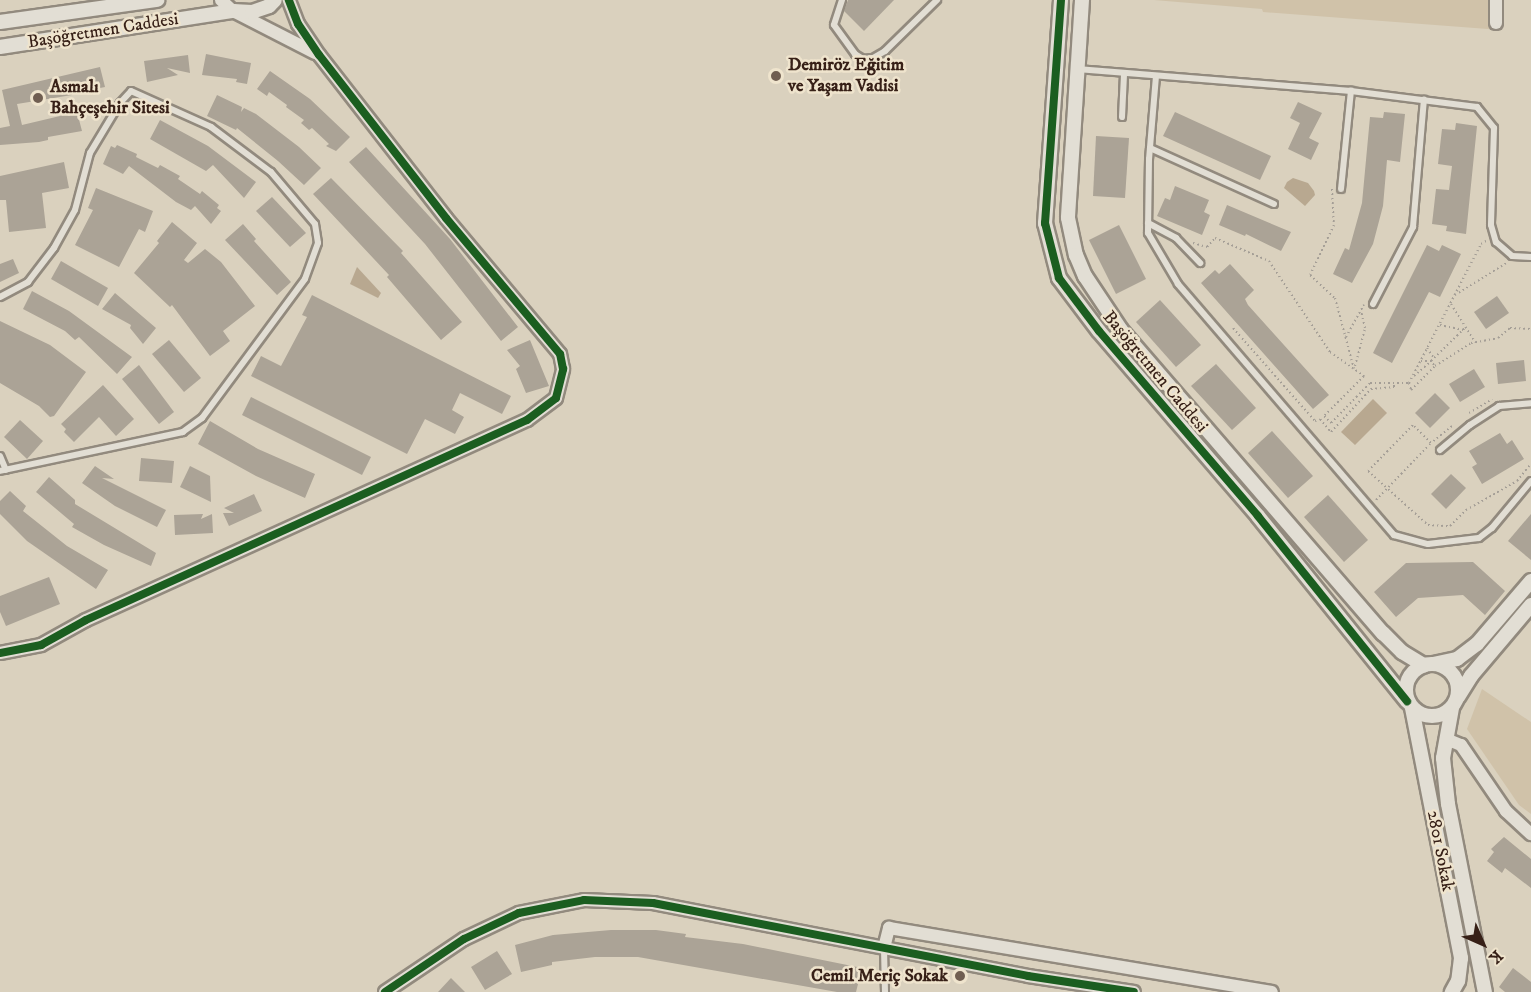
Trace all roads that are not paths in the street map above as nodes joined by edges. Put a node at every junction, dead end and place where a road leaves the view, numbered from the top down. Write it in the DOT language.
graph roads {
  1 [pos="157,0"];
  2 [pos="221,0"];
  3 [pos="275,0"];
  4 [pos="289,0"];
  5 [pos="842,0"];
  6 [pos="937,0"];
  7 [pos="1061,0"];
  8 [pos="1082,0"];
  9 [pos="1496,0"];
  10 [pos="233,11"];
  11 [pos="0,22"];
  12 [pos="1496,22"];
  13 [pos="0,47"];
  14 [pos="319,55"];
  15 [pos="1076,69"];
  16 [pos="1124,74"];
  17 [pos="1156,76"];
  18 [pos="1351,91"];
  19 [pos="1424,99"];
  20 [pos="1122,117"];
  21 [pos="1150,148"];
  22 [pos="1341,189"];
  23 [pos="1274,204"];
  24 [pos="1148,223"];
  25 [pos="1531,257"];
  26 [pos="1200,263"];
  27 [pos="0,297"];
  28 [pos="1375,302"];
  29 [pos="1531,403"];
  30 [pos="1440,450"];
  31 [pos="0,456"];
  32 [pos="3,470"];
  33 [pos="1531,481"];
  34 [pos="1531,581"];
  35 [pos="1531,605"];
  36 [pos="1493,625"];
  37 [pos="1506,635"];
  38 [pos="0,653"];
  39 [pos="1429,664"];
  40 [pos="1409,704"];
  41 [pos="1454,704"];
  42 [pos="1446,739"];
  43 [pos="1531,834"];
  44 [pos="884,948"];
  45 [pos="385,992"];
  46 [pos="885,992"];
  47 [pos="1134,992"];
  48 [pos="1272,992"];
  49 [pos="1452,992"];
  50 [pos="1485,992"];
  1 -- 11 [label="street, Başöğretmen Caddesi"];
  2 -- 10 [label="street"];
  3 -- 10 [label="street, Başöğretmen Caddesi"];
  4 -- 14 [label="street"];
  5 -- 6 [label="lane"];
  7 -- 40 [label="street, Başöğretmen Caddesi"];
  8 -- 15 [label="street, Başöğretmen Caddesi"];
  9 -- 12 [label="street"];
  10 -- 13 [label="street, Başöğretmen Caddesi"];
  10 -- 14 [label="street"];
  14 -- 38 [label="street"];
  15 -- 16 [label="lane"];
  15 -- 39 [label="street, Başöğretmen Caddesi"];
  16 -- 17 [label="lane"];
  16 -- 20 [label="lane"];
  17 -- 18 [label="lane"];
  17 -- 21 [label="lane"];
  18 -- 19 [label="lane"];
  18 -- 22 [label="lane"];
  19 -- 25 [label="lane"];
  19 -- 28 [label="lane"];
  21 -- 23 [label="lane"];
  21 -- 24 [label="lane"];
  24 -- 26 [label="lane"];
  24 -- 33 [label="lane"];
  27 -- 32 [label="lane"];
  29 -- 30 [label="lane"];
  31 -- 32 [label="lane"];
  34 -- 36 [label="street"];
  35 -- 37 [label="street, 2801 Sokak"];
  36 -- 37 [label="street"];
  36 -- 39 [label="street"];
  37 -- 41 [label="street, 2801 Sokak"];
  39 -- 40 [label="street"];
  39 -- 41 [label="street, Başöğretmen Caddesi"];
  40 -- 41 [label="street"];
  40 -- 49 [label="street, 2801 Sokak"];
  41 -- 42 [label="street, 2801 Sokak"];
  42 -- 43 [label="street"];
  42 -- 50 [label="street, 2801 Sokak"];
  44 -- 45 [label="street"];
  44 -- 46 [label="lane"];
  44 -- 47 [label="street"];
  44 -- 48 [label="street"];
}
